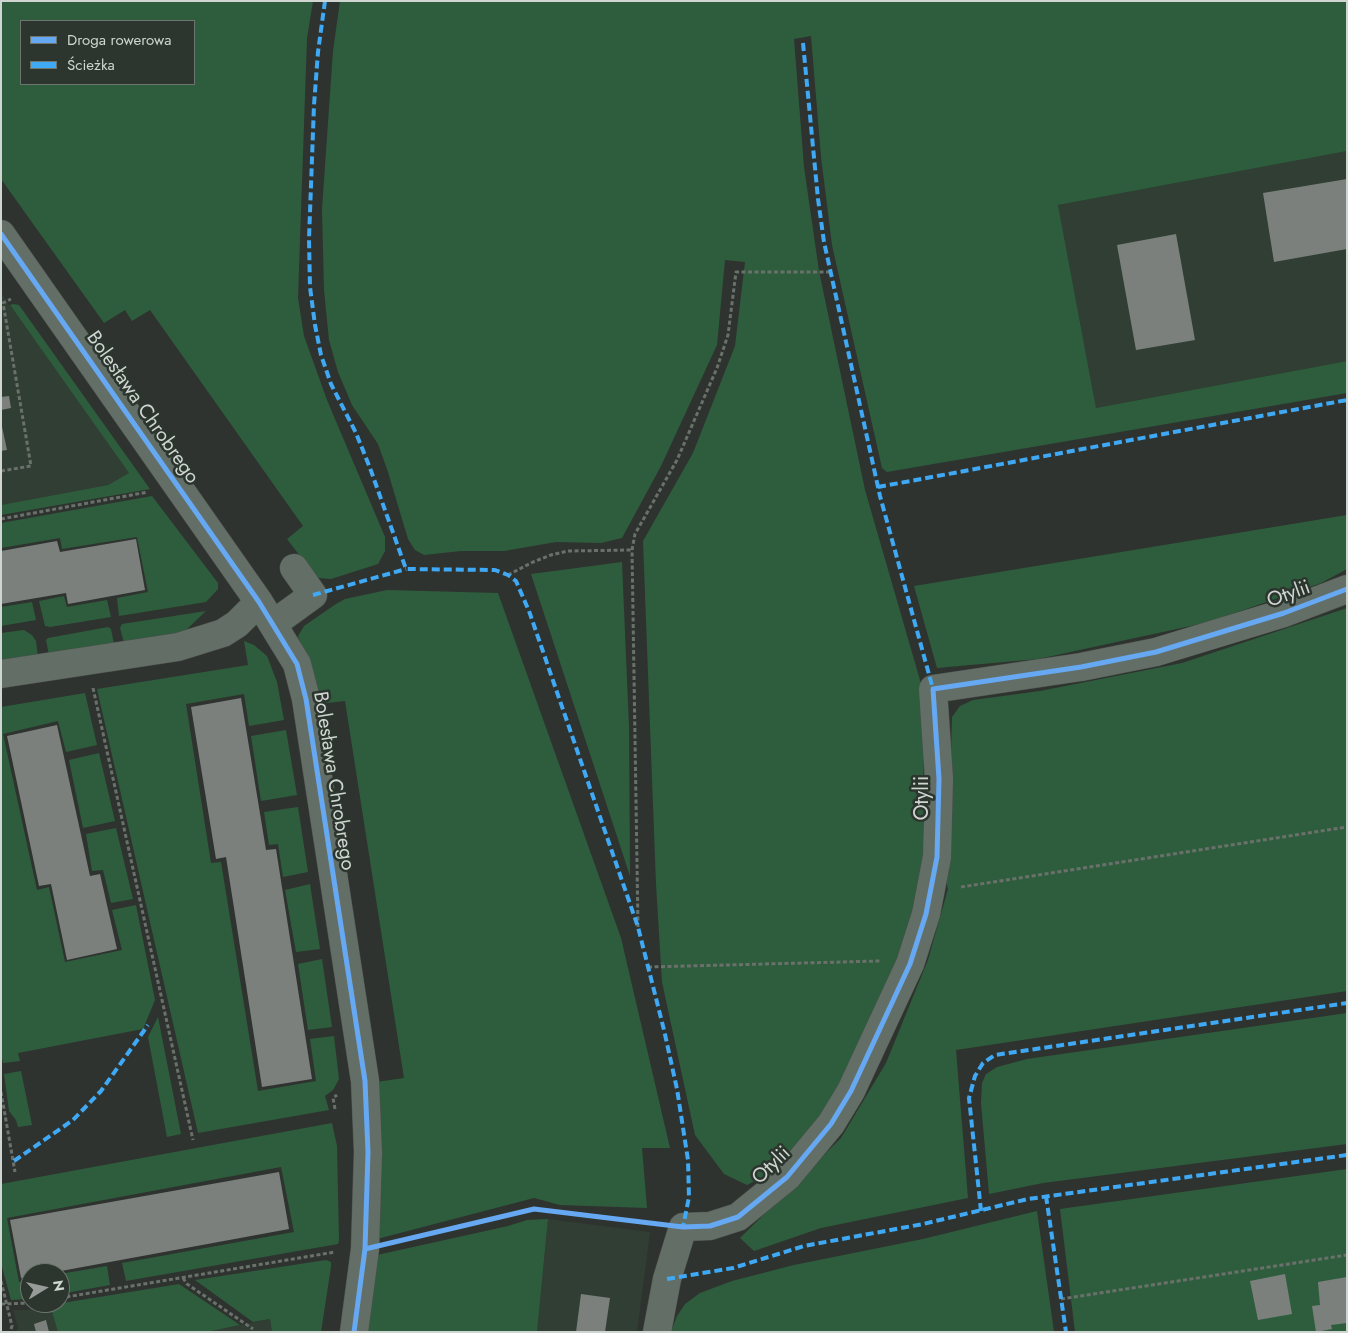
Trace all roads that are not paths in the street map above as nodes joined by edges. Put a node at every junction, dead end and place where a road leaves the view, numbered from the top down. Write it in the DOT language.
graph roads {
  1 [pos="2,237"];
  2 [pos="294,568"];
  3 [pos="1347,589"];
  4 [pos="266,613"];
  5 [pos="1,674"];
  6 [pos="354,1332"];
  7 [pos="657,1332"];
  1 -- 4 [label="street, Bolesława Chrobrego"];
  2 -- 4 [label="street"];
  3 -- 7 [label="street, Otylii"];
  4 -- 5 [label="street"];
  4 -- 6 [label="street, Bolesława Chrobrego"];
}
